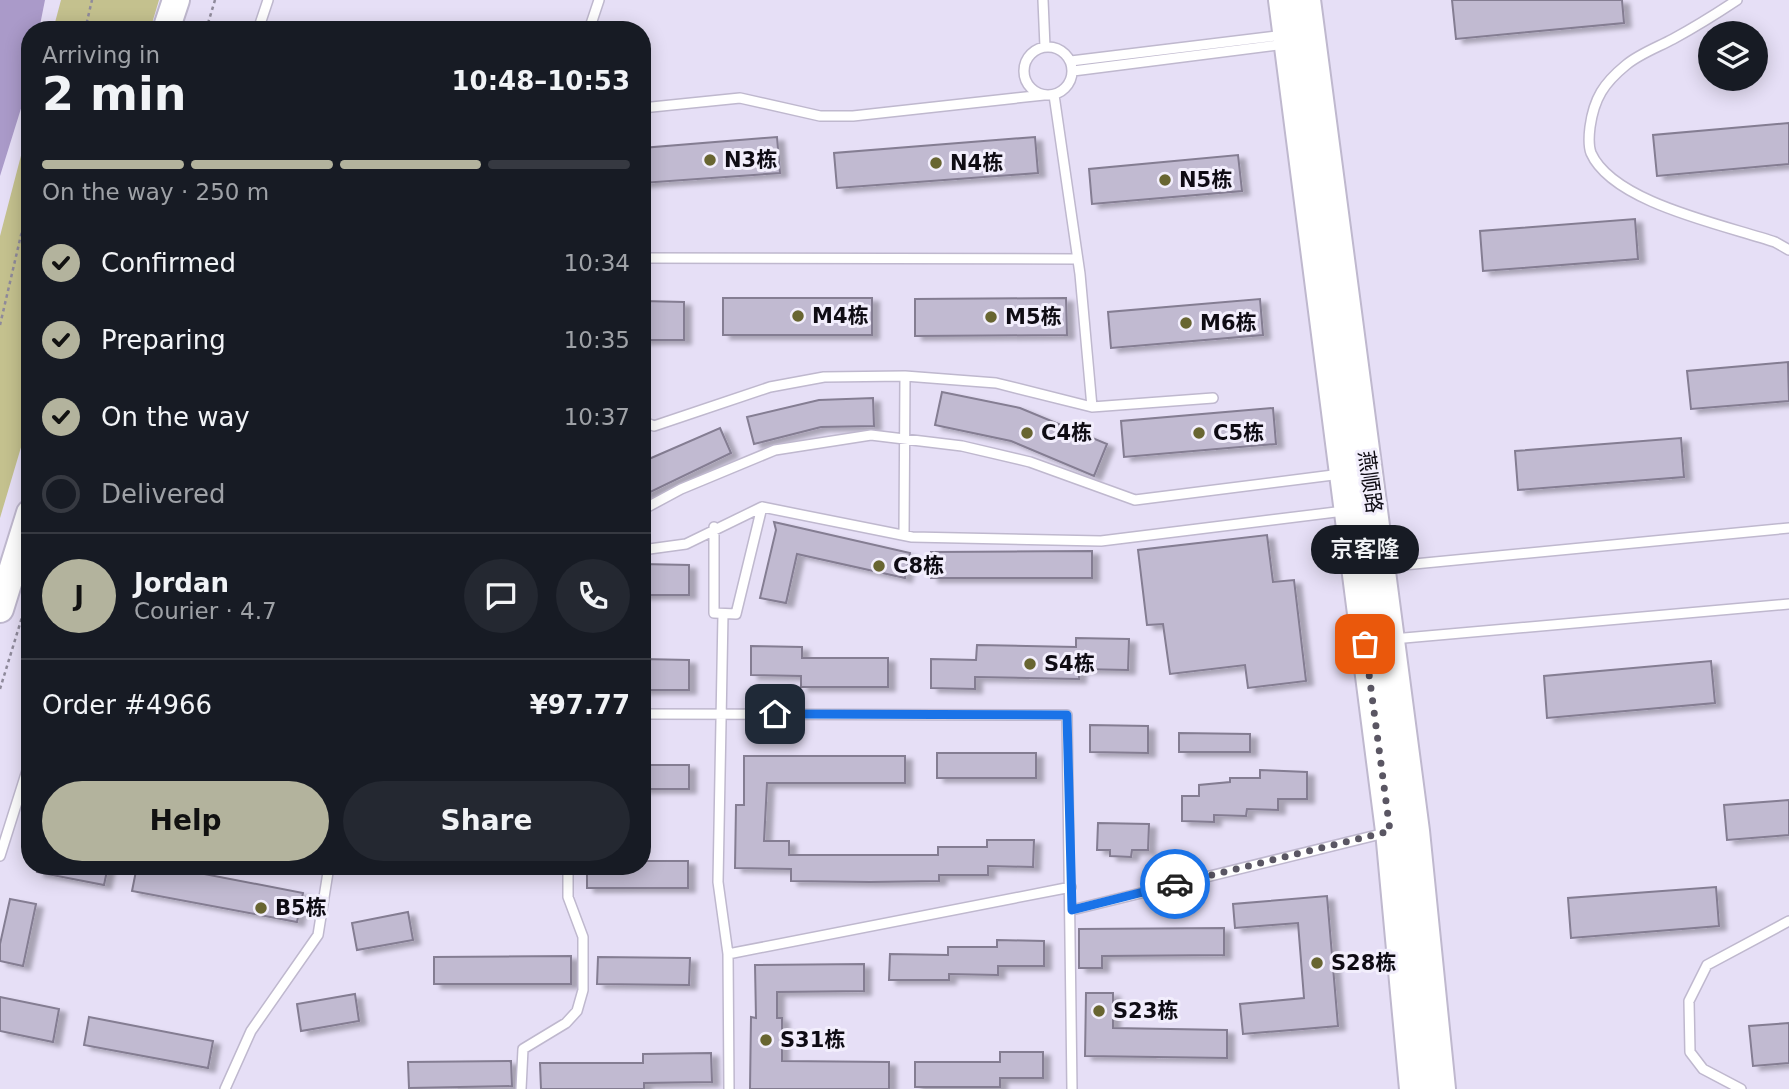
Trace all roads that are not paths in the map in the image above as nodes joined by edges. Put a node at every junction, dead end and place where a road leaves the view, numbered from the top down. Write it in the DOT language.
graph roads {
  1 [pos="176,0"];
  2 [pos="268,0"];
  3 [pos="599,0"];
  4 [pos="1043,0"];
  5 [pos="1283,0"];
  6 [pos="1306,0"];
  7 [pos="1737,0"];
  8 [pos="169,21"];
  9 [pos="261,21"];
  10 [pos="592,21"];
  11 [pos="1287,39"];
  12 [pos="1045,47"];
  13 [pos="1072,66"];
  14 [pos="1049,95"];
  15 [pos="651,106"];
  16 [pos="1789,250"];
  17 [pos="651,258"];
  18 [pos="1077,259"];
  19 [pos="905,376"];
  20 [pos="1213,398"];
  21 [pos="1092,407"];
  22 [pos="651,425"];
  23 [pos="904,436"];
  24 [pos="1343,474"];
  25 [pos="651,505"];
  26 [pos="762,507"];
  27 [pos="1347,510"];
  28 [pos="714,527"];
  29 [pos="1789,528"];
  30 [pos="904,535"];
  31 [pos="21,542"];
  32 [pos="651,549"];
  33 [pos="1381,567"];
  34 [pos="1789,604"];
  35 [pos="0,609"];
  36 [pos="723,614"];
  37 [pos="1391,639"];
  38 [pos="651,713"];
  39 [pos="722,714"];
  40 [pos="21,790"];
  41 [pos="1390,831"];
  42 [pos="0,856"];
  43 [pos="328,875"];
  44 [pos="568,875"];
  45 [pos="1071,887"];
  46 [pos="1072,910"];
  47 [pos="1789,922"];
  48 [pos="728,954"];
  49 [pos="225,1089"];
  50 [pos="521,1089"];
  51 [pos="729,1089"];
  52 [pos="1072,1089"];
  53 [pos="1414,1089"];
  54 [pos="1441,1089"];
  55 [pos="1741,1089"];
  1 -- 8 [label="street"];
  2 -- 9 [label="lane"];
  3 -- 10 [label="lane"];
  4 -- 12 [label="lane"];
  5 -- 11 [label="main road, 燕顺路"];
  6 -- 33 [label="main road, 燕顺路"];
  7 -- 16 [label="lane"];
  11 -- 13 [label="lane"];
  11 -- 24 [label="main road, 燕顺路"];
  12 -- 13 [label="lane"];
  12 -- 14 [label="lane"];
  13 -- 14 [label="lane"];
  14 -- 15 [label="lane"];
  14 -- 18 [label="lane"];
  17 -- 18 [label="lane"];
  18 -- 21 [label="lane"];
  19 -- 21 [label="lane"];
  19 -- 22 [label="lane"];
  19 -- 23 [label="lane"];
  20 -- 21 [label="lane"];
  23 -- 24 [label="lane"];
  23 -- 25 [label="lane"];
  23 -- 30 [label="lane"];
  24 -- 27 [label="main road, 燕顺路"];
  26 -- 28 [label="lane"];
  26 -- 30 [label="lane"];
  26 -- 36 [label="lane"];
  27 -- 30 [label="lane"];
  27 -- 41 [label="main road, 燕顺路"];
  28 -- 32 [label="lane"];
  28 -- 36 [label="lane"];
  29 -- 33 [label="lane"];
  31 -- 35 [label="street"];
  33 -- 37 [label="main road, 燕顺路"];
  34 -- 37 [label="lane"];
  36 -- 39 [label="lane"];
  37 -- 54 [label="main road, 燕顺路"];
  38 -- 39 [label="lane"];
  39 -- 45 [label="lane"];
  39 -- 48 [label="lane"];
  40 -- 42 [label="lane"];
  41 -- 46 [label="lane"];
  41 -- 53 [label="main road, 燕顺路"];
  43 -- 49 [label="lane"];
  44 -- 50 [label="lane"];
  45 -- 46 [label="lane"];
  45 -- 48 [label="lane"];
  46 -- 52 [label="lane"];
  47 -- 55 [label="lane"];
  48 -- 51 [label="lane"];
}
